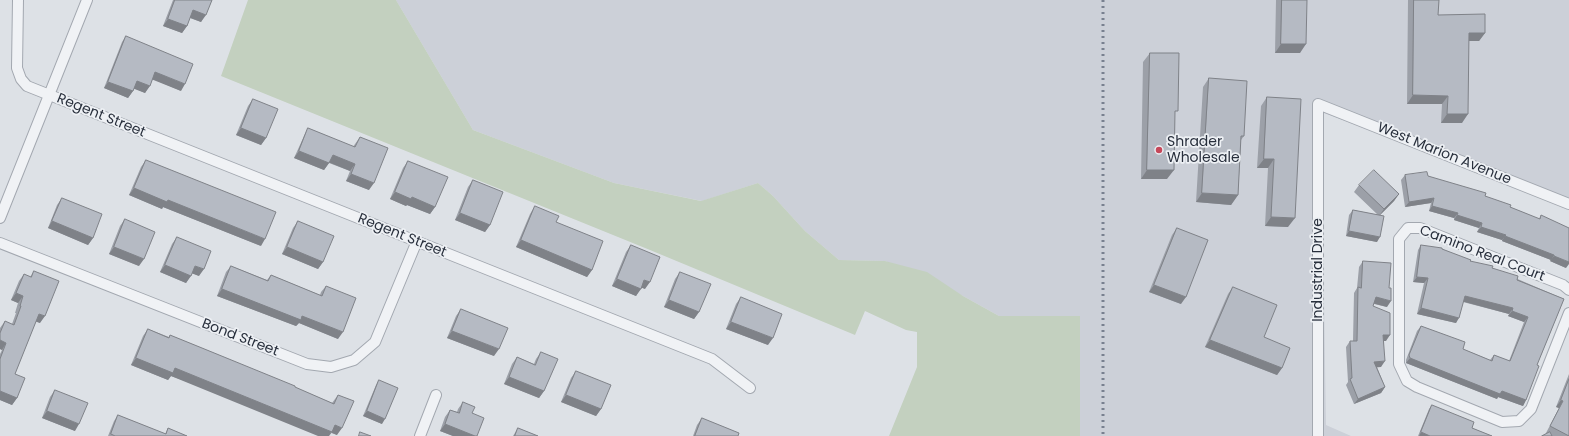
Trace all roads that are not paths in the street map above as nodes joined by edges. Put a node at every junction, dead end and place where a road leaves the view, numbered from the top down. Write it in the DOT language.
graph roads {
  1 [pos="18,0"];
  2 [pos="87,0"];
  3 [pos="49,95"];
  4 [pos="1318,104"];
  5 [pos="1569,204"];
  6 [pos="0,218"];
  7 [pos="417,241"];
  8 [pos="0,243"];
  9 [pos="1569,290"];
  10 [pos="1569,313"];
  11 [pos="1559,340"];
  12 [pos="1569,344"];
  13 [pos="750,388"];
  14 [pos="436,395"];
  15 [pos="420,436"];
  16 [pos="1318,436"];
  1 -- 3 [label="street, Regent Street"];
  2 -- 3 [label="street"];
  3 -- 6 [label="street"];
  3 -- 7 [label="street, Regent Street"];
  4 -- 5 [label="street, West Marion Avenue"];
  4 -- 16 [label="street, Industrial Drive"];
  7 -- 8 [label="street, Bond Street"];
  7 -- 13 [label="street, Regent Street"];
  9 -- 11 [label="street, Camino Real Court"];
  10 -- 11 [label="street, Camino Real Court"];
  11 -- 12 [label="street"];
  14 -- 15 [label="street"];
}
